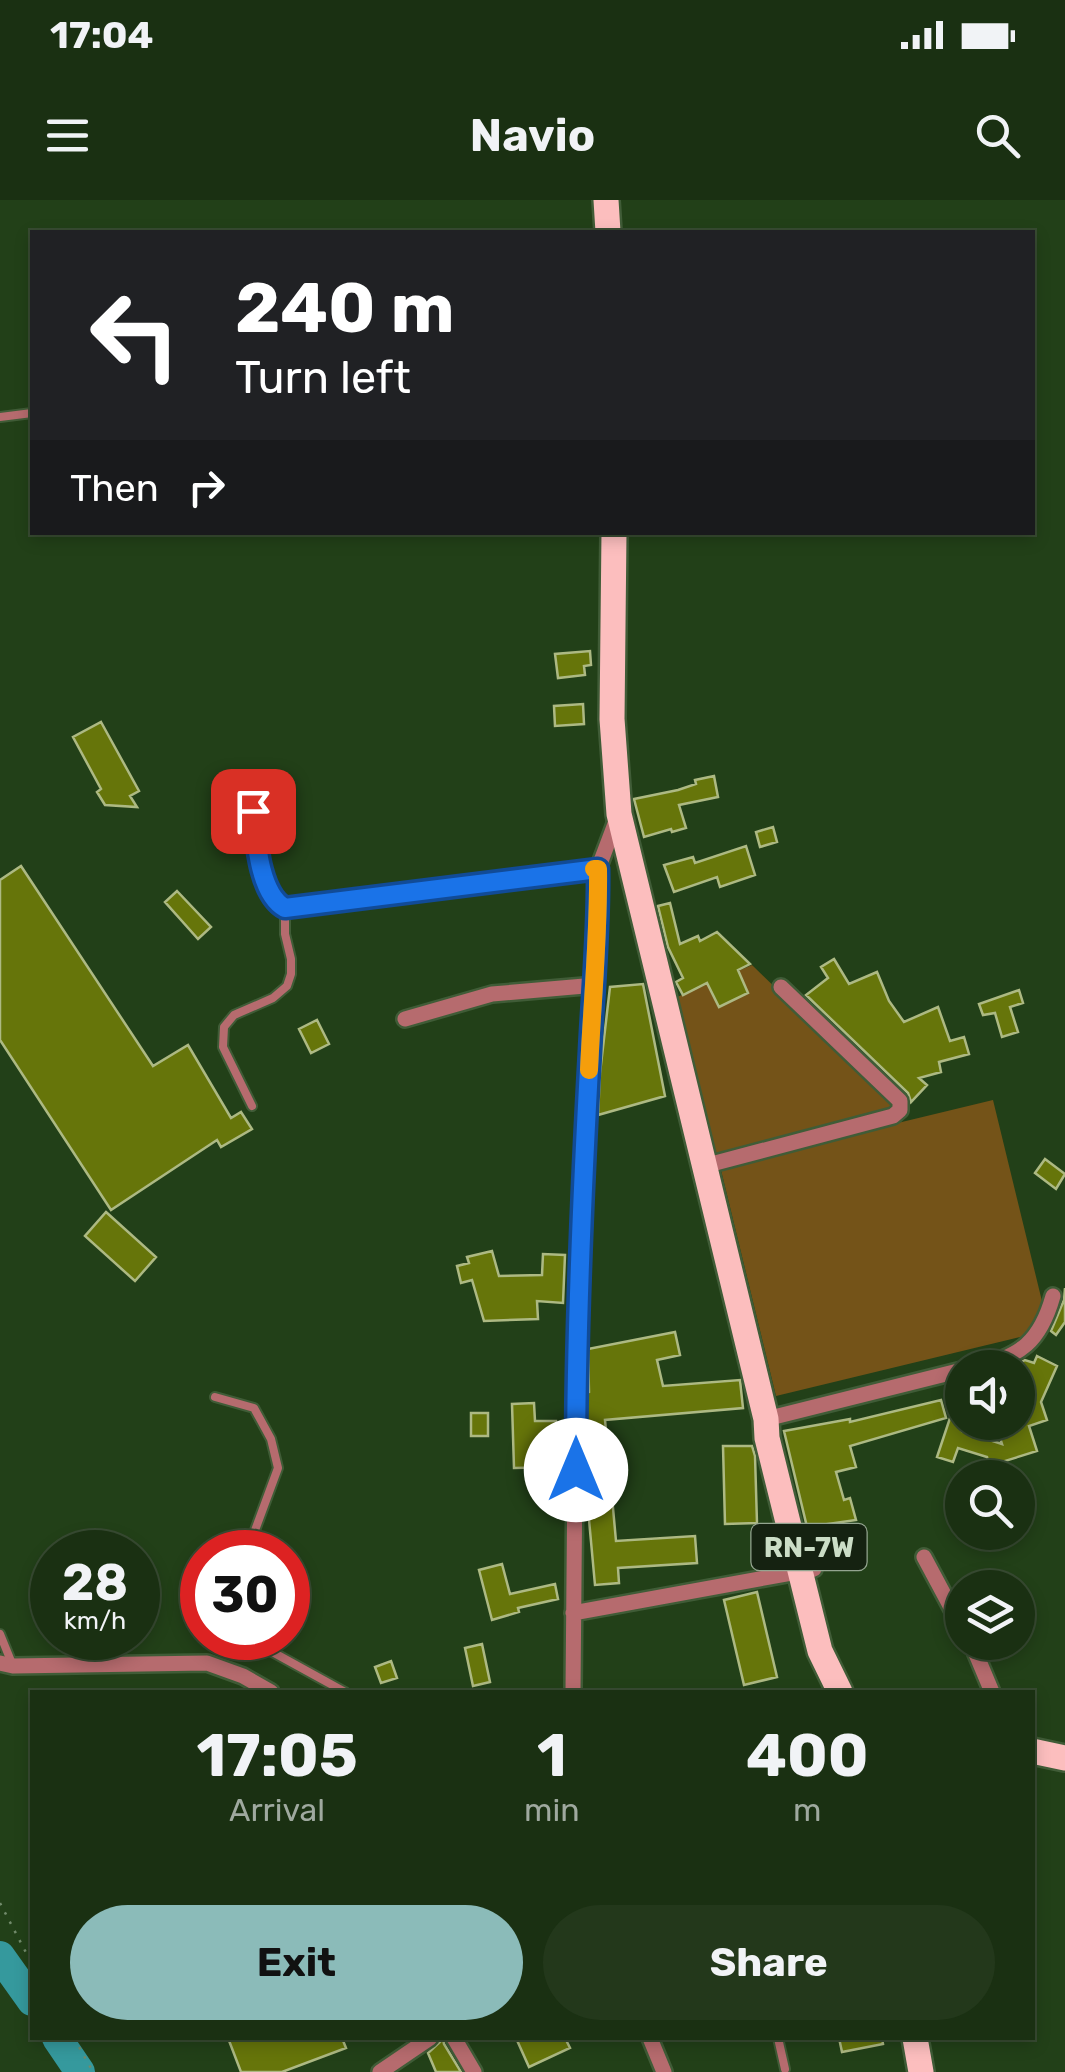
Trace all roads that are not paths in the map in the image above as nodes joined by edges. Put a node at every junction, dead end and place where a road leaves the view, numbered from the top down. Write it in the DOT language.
graph roads {
  1 [pos="606,200"];
  2 [pos="608,230"];
  3 [pos="30,413"];
  4 [pos="0,417"];
  5 [pos="614,535"];
  6 [pos="253,811"];
  7 [pos="619,814"];
  8 [pos="598,869"];
  9 [pos="285,908"];
  10 [pos="596,985"];
  11 [pos="781,988"];
  12 [pos="405,1019"];
  13 [pos="252,1106"];
  14 [pos="704,1166"];
  15 [pos="1053,1296"];
  16 [pos="1018,1350"];
  17 [pos="945,1374"];
  18 [pos="215,1396"];
  19 [pos="766,1419"];
  20 [pos="254,1530"];
  21 [pos="924,1557"];
  22 [pos="807,1571"];
  23 [pos="945,1596"];
  24 [pos="573,1613"];
  25 [pos="0,1634"];
  26 [pos="286,1660"];
  27 [pos="979,1660"];
  28 [pos="7,1664"];
  29 [pos="838,1687"];
  30 [pos="268,1690"];
  31 [pos="341,1690"];
  32 [pos="573,1690"];
  33 [pos="991,1690"];
  34 [pos="1035,1752"];
  35 [pos="1065,1758"];
  36 [pos="427,2040"];
  37 [pos="455,2040"];
  38 [pos="651,2040"];
  39 [pos="778,2040"];
  40 [pos="914,2040"];
  41 [pos="785,2069"];
  42 [pos="380,2072"];
  43 [pos="474,2072"];
  44 [pos="664,2072"];
  45 [pos="922,2072"];
  1 -- 2 [label="main road"];
  3 -- 4 [label="lane"];
  5 -- 7 [label="main road, RN-7W"];
  6 -- 9 [label="street"];
  7 -- 8 [label="street"];
  7 -- 14 [label="main road, RN-7W"];
  8 -- 9 [label="street"];
  8 -- 10 [label="street"];
  9 -- 13 [label="lane"];
  10 -- 12 [label="street"];
  10 -- 24 [label="street"];
  11 -- 14 [label="street"];
  14 -- 19 [label="main road, RN-7W"];
  15 -- 16 [label="street"];
  17 -- 19 [label="street"];
  18 -- 20 [label="lane"];
  19 -- 22 [label="main road, RN-7W"];
  21 -- 23 [label="street"];
  22 -- 24 [label="street"];
  22 -- 29 [label="main road, RN-7W"];
  24 -- 32 [label="street"];
  25 -- 28 [label="lane"];
  26 -- 31 [label="lane"];
  27 -- 33 [label="street"];
  28 -- 30 [label="street"];
  34 -- 35 [label="main road"];
  36 -- 42 [label="street"];
  37 -- 43 [label="street"];
  38 -- 44 [label="street"];
  39 -- 41 [label="lane"];
  40 -- 45 [label="main road"];
}
